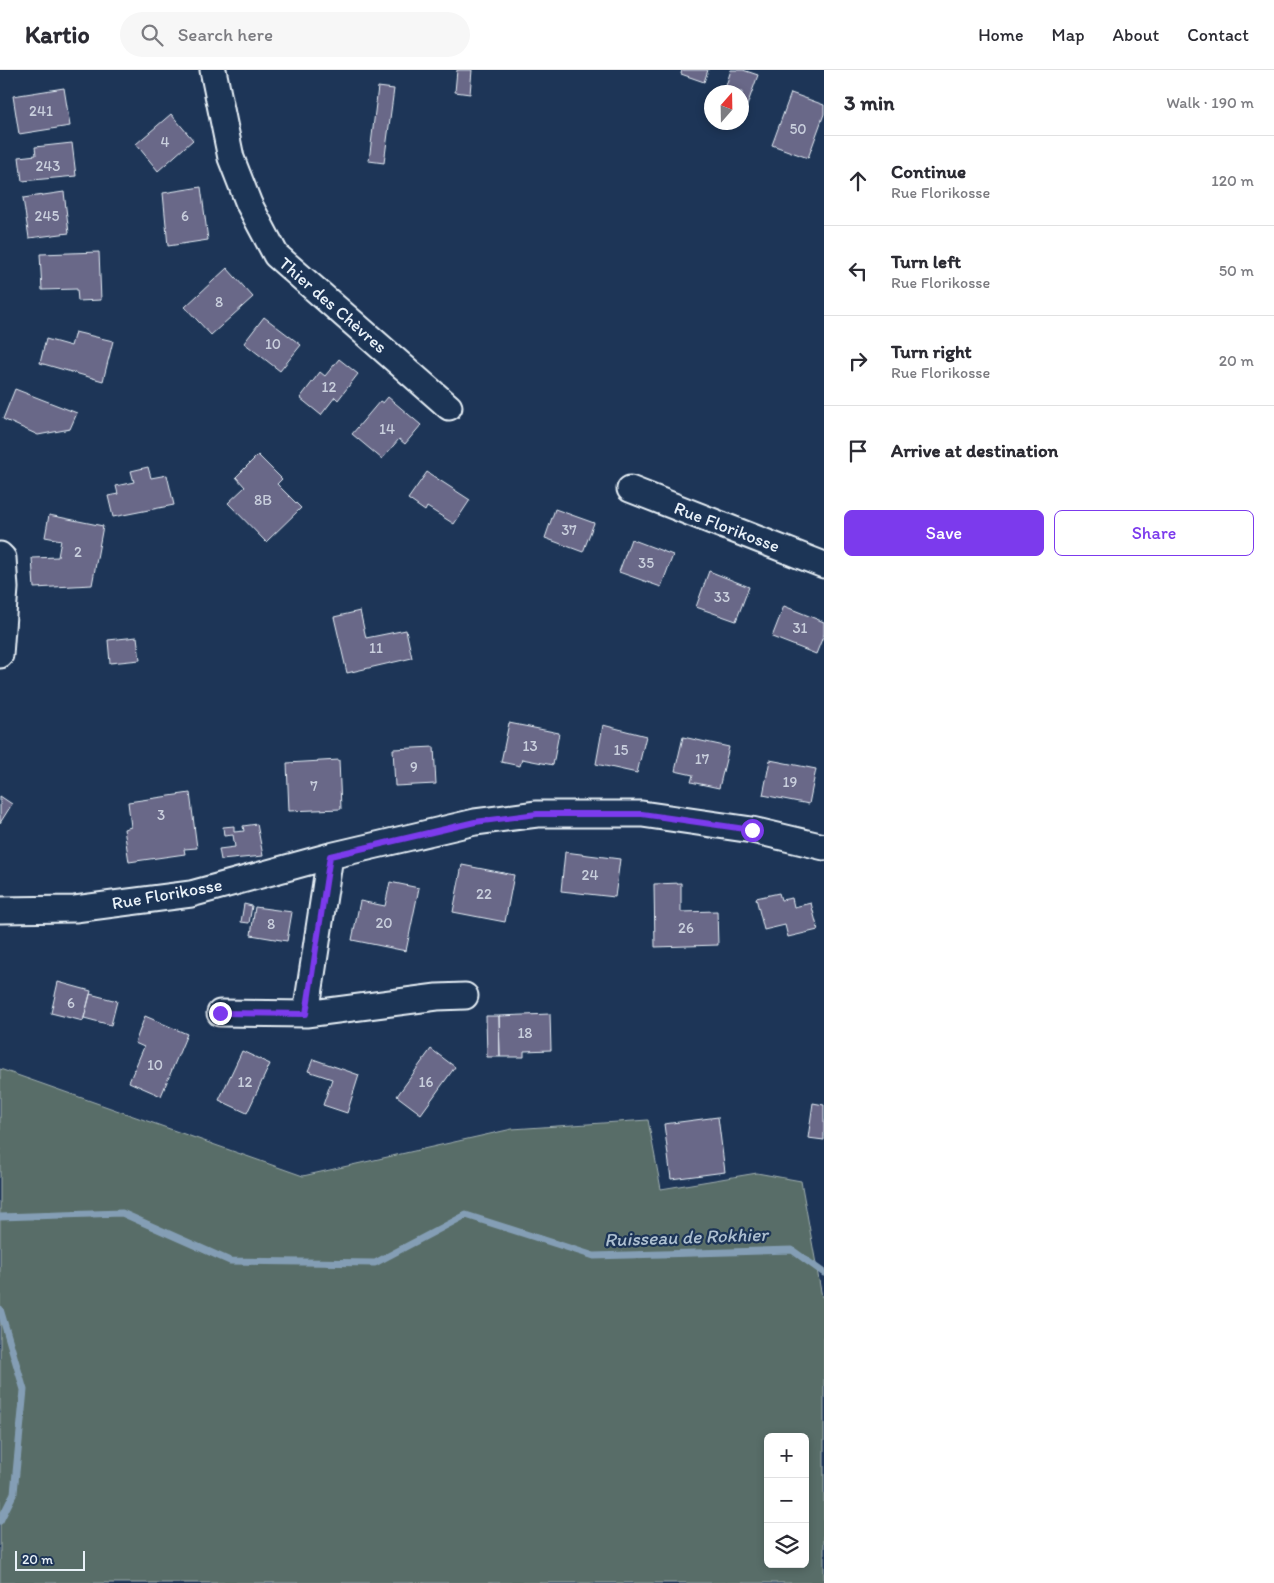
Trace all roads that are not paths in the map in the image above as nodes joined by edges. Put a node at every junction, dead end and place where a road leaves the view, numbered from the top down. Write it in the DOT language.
graph roads {
  1 [pos="213,70"];
  2 [pos="449,406"];
  3 [pos="630,488"];
  4 [pos="0,554"];
  5 [pos="824,565"];
  6 [pos="0,655"];
  7 [pos="824,847"];
  8 [pos="330,856"];
  9 [pos="0,910"];
  10 [pos="465,996"];
  11 [pos="220,1013"];
  12 [pos="306,1014"];
  1 -- 2 [label="street, Thier des Chèvres"];
  3 -- 5 [label="street, Rue Florikosse"];
  4 -- 6 [label="street"];
  7 -- 8 [label="street, Rue Florikosse"];
  8 -- 9 [label="street, Rue Florikosse"];
  8 -- 12 [label="street"];
  10 -- 12 [label="street"];
  11 -- 12 [label="street"];
}
